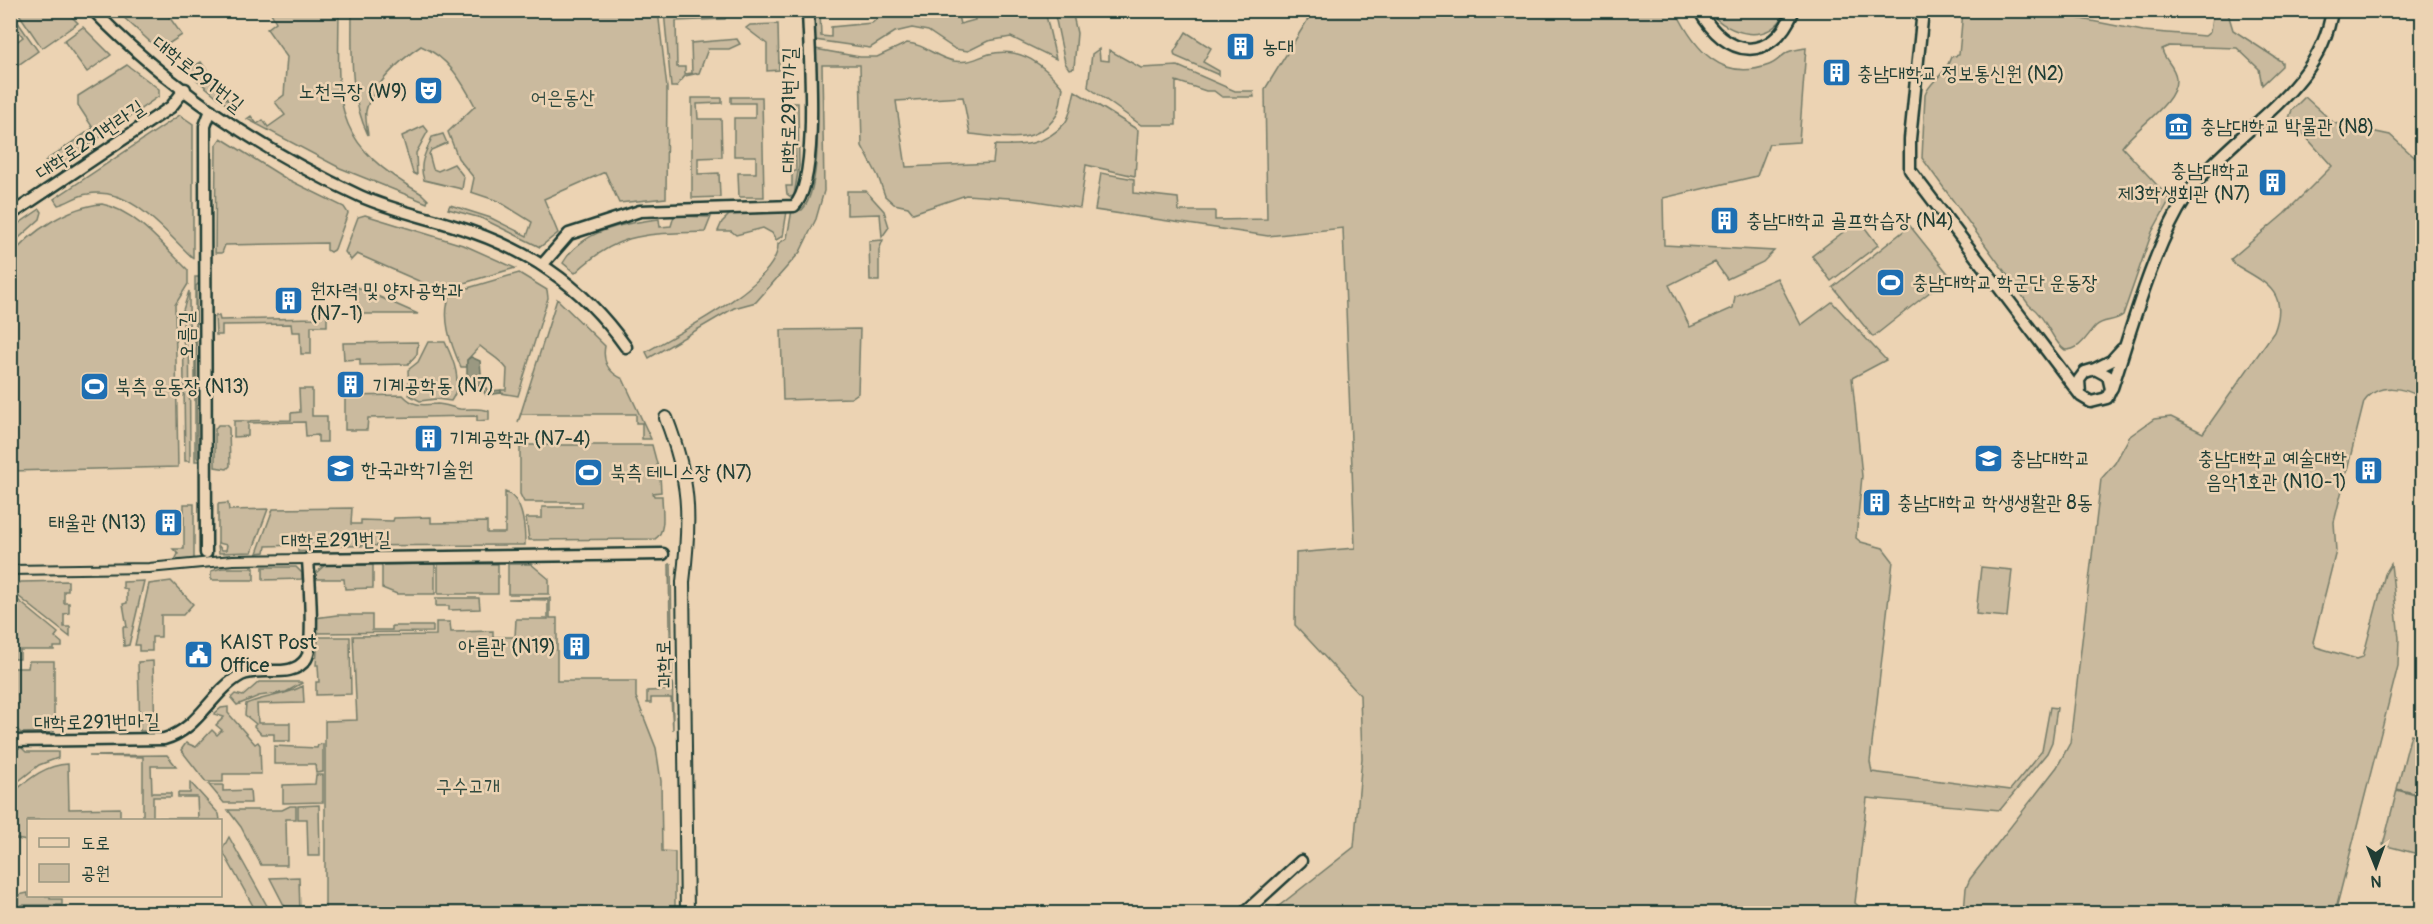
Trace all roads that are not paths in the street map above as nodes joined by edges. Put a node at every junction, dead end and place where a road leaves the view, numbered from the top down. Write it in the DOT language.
graph roads {
  1 [pos="93,10"];
  2 [pos="808,10"];
  3 [pos="1700,10"];
  4 [pos="1794,10"];
  5 [pos="1923,10"];
  6 [pos="2332,10"];
  7 [pos="185,89"];
  8 [pos="211,110"];
  9 [pos="10,216"];
  10 [pos="543,264"];
  11 [pos="2127,342"];
  12 [pos="626,347"];
  13 [pos="2058,366"];
  14 [pos="2091,370"];
  15 [pos="2111,389"];
  16 [pos="2080,394"];
  17 [pos="666,418"];
  18 [pos="663,554"];
  19 [pos="206,558"];
  20 [pos="309,559"];
  21 [pos="10,570"];
  22 [pos="10,741"];
  23 [pos="1301,861"];
  24 [pos="687,914"];
  25 [pos="1243,914"];
  1 -- 7 [label="street, 대학로291번길"];
  2 -- 10 [label="street, 대학로291번가길"];
  3 -- 4 [label="street"];
  5 -- 13 [label="street"];
  6 -- 11 [label="street"];
  7 -- 8 [label="street, 대학로291번길"];
  7 -- 9 [label="street, 대학로291번라길"];
  8 -- 10 [label="street, 대학로291번길"];
  8 -- 19 [label="street, 오름길"];
  10 -- 12 [label="street, 대학로291번길"];
  11 -- 14 [label="street"];
  11 -- 15 [label="street"];
  13 -- 14 [label="street"];
  13 -- 16 [label="street"];
  14 -- 15 [label="street"];
  14 -- 16 [label="street"];
  15 -- 16 [label="street"];
  17 -- 24 [label="street, 과학로"];
  18 -- 20 [label="street, 대학로291번길"];
  19 -- 20 [label="street, 대학로291번길"];
  19 -- 21 [label="street, 대학로291번길"];
  20 -- 22 [label="street, 대학로291번마길"];
  23 -- 25 [label="street"];
}
